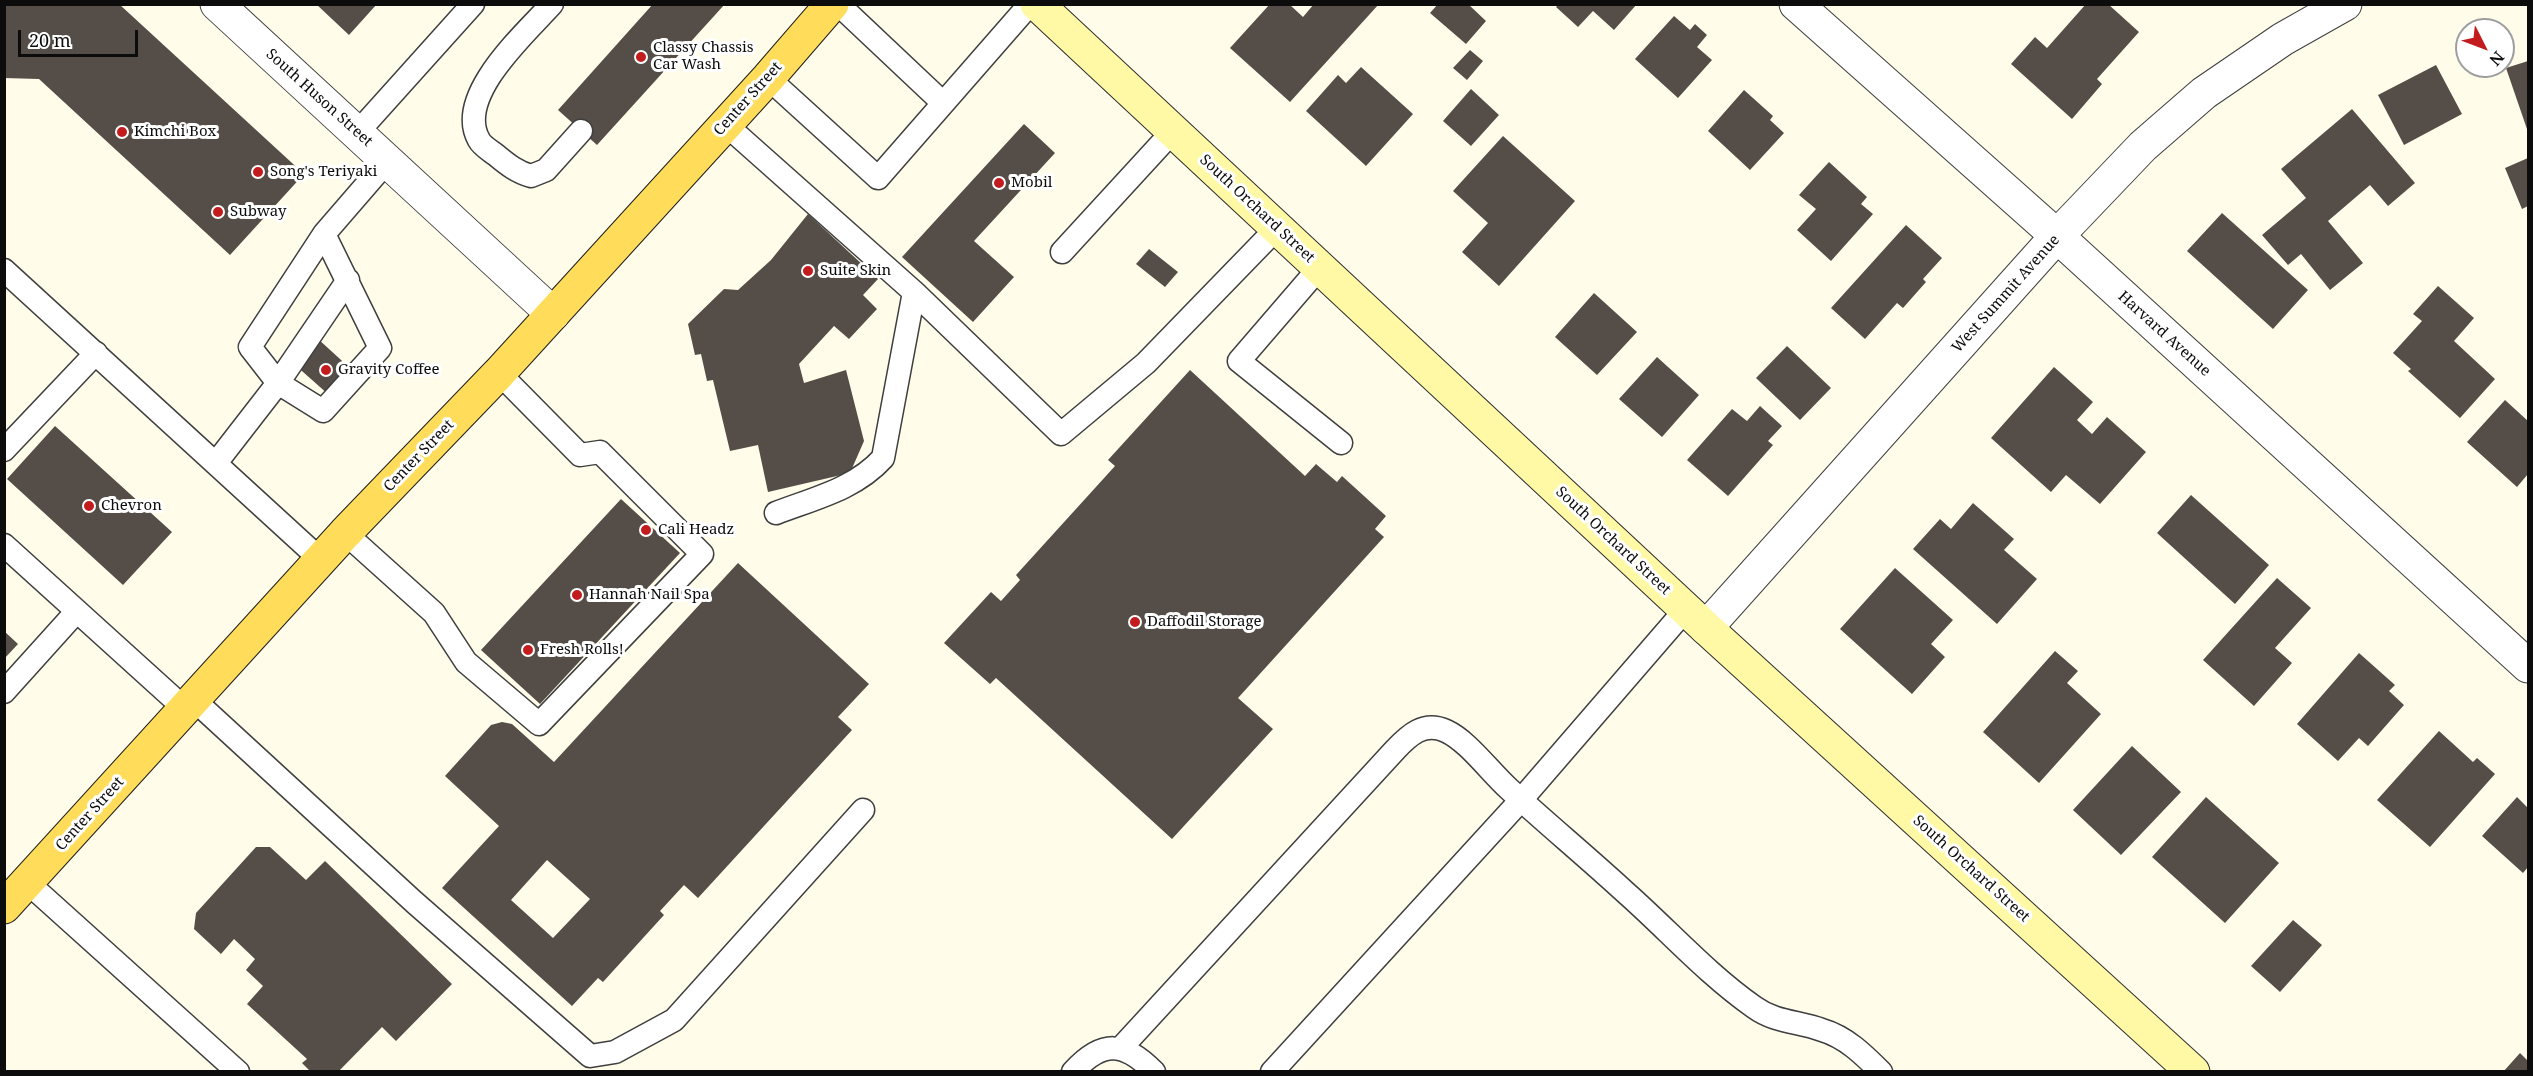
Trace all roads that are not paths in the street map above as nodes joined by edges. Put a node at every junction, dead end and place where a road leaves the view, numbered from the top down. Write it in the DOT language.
graph roads {
  1 [pos="217,4"];
  2 [pos="473,4"];
  3 [pos="552,4"];
  4 [pos="832,4"];
  5 [pos="838,4"];
  6 [pos="1030,4"];
  7 [pos="1037,4"];
  8 [pos="1796,4"];
  9 [pos="2345,4"];
  10 [pos="768,78"];
  11 [pos="944,103"];
  12 [pos="725,124"];
  13 [pos="1174,130"];
  14 [pos="581,131"];
  15 [pos="357,133"];
  16 [pos="388,160"];
  17 [pos="1278,227"];
  18 [pos="324,234"];
  19 [pos="2057,236"];
  20 [pos="1062,252"];
  21 [pos="1320,267"];
  22 [pos="4,270"];
  23 [pos="348,280"];
  24 [pos="914,292"];
  25 [pos="553,314"];
  26 [pos="96,353"];
  27 [pos="499,373"];
  28 [pos="278,383"];
  29 [pos="1341,443"];
  30 [pos="4,450"];
  31 [pos="216,463"];
  32 [pos="776,513"];
  33 [pos="345,533"];
  34 [pos="4,545"];
  35 [pos="321,560"];
  36 [pos="77,611"];
  37 [pos="1696,619"];
  38 [pos="2529,666"];
  39 [pos="4,692"];
  40 [pos="188,704"];
  41 [pos="1521,800"];
  42 [pos="863,810"];
  43 [pos="28,883"];
  44 [pos="4,907"];
  45 [pos="1121,1048"];
  46 [pos="238,1071"];
  47 [pos="1073,1071"];
  48 [pos="1154,1071"];
  49 [pos="1272,1071"];
  50 [pos="1881,1071"];
  51 [pos="2193,1071"];
  1 -- 15 [label="street, South Huson Street"];
  2 -- 15 [label="lane"];
  3 -- 14 [label="lane"];
  4 -- 10 [label="main road, Center Street"];
  5 -- 11 [label="lane"];
  6 -- 11 [label="lane"];
  7 -- 13 [label="main road, South Orchard Street"];
  8 -- 19 [label="street, Harvard Avenue"];
  9 -- 19 [label="street, West Summit Avenue"];
  10 -- 11 [label="lane"];
  10 -- 12 [label="main road, Center Street"];
  12 -- 24 [label="lane"];
  12 -- 25 [label="main road, Center Street"];
  13 -- 17 [label="main road, South Orchard Street"];
  13 -- 20 [label="lane"];
  15 -- 16 [label="street, South Huson Street"];
  16 -- 18 [label="lane"];
  16 -- 25 [label="street, South Huson Street"];
  17 -- 21 [label="main road, South Orchard Street"];
  17 -- 24 [label="lane"];
  18 -- 23 [label="lane"];
  18 -- 28 [label="lane"];
  19 -- 37 [label="street, West Summit Avenue"];
  19 -- 38 [label="street, Harvard Avenue"];
  21 -- 29 [label="lane"];
  21 -- 37 [label="main road, South Orchard Street"];
  22 -- 26 [label="lane"];
  23 -- 28 [label="lane"];
  23 -- 28 [label="lane"];
  24 -- 32 [label="lane"];
  25 -- 27 [label="main road, Center Street"];
  26 -- 30 [label="lane"];
  26 -- 31 [label="lane"];
  27 -- 33 [label="main road, Center Street"];
  27 -- 33 [label="lane"];
  28 -- 31 [label="lane"];
  31 -- 35 [label="lane"];
  33 -- 35 [label="main road, Center Street"];
  34 -- 36 [label="lane"];
  35 -- 40 [label="main road, Center Street"];
  36 -- 39 [label="lane"];
  36 -- 40 [label="lane"];
  37 -- 41 [label="lane"];
  37 -- 51 [label="main road, South Orchard Street"];
  40 -- 42 [label="lane"];
  40 -- 43 [label="main road, Center Street"];
  41 -- 45 [label="lane"];
  41 -- 49 [label="lane"];
  41 -- 50 [label="lane"];
  43 -- 44 [label="main road, Center Street"];
  43 -- 46 [label="lane"];
  45 -- 47 [label="lane"];
  45 -- 48 [label="lane"];
}
